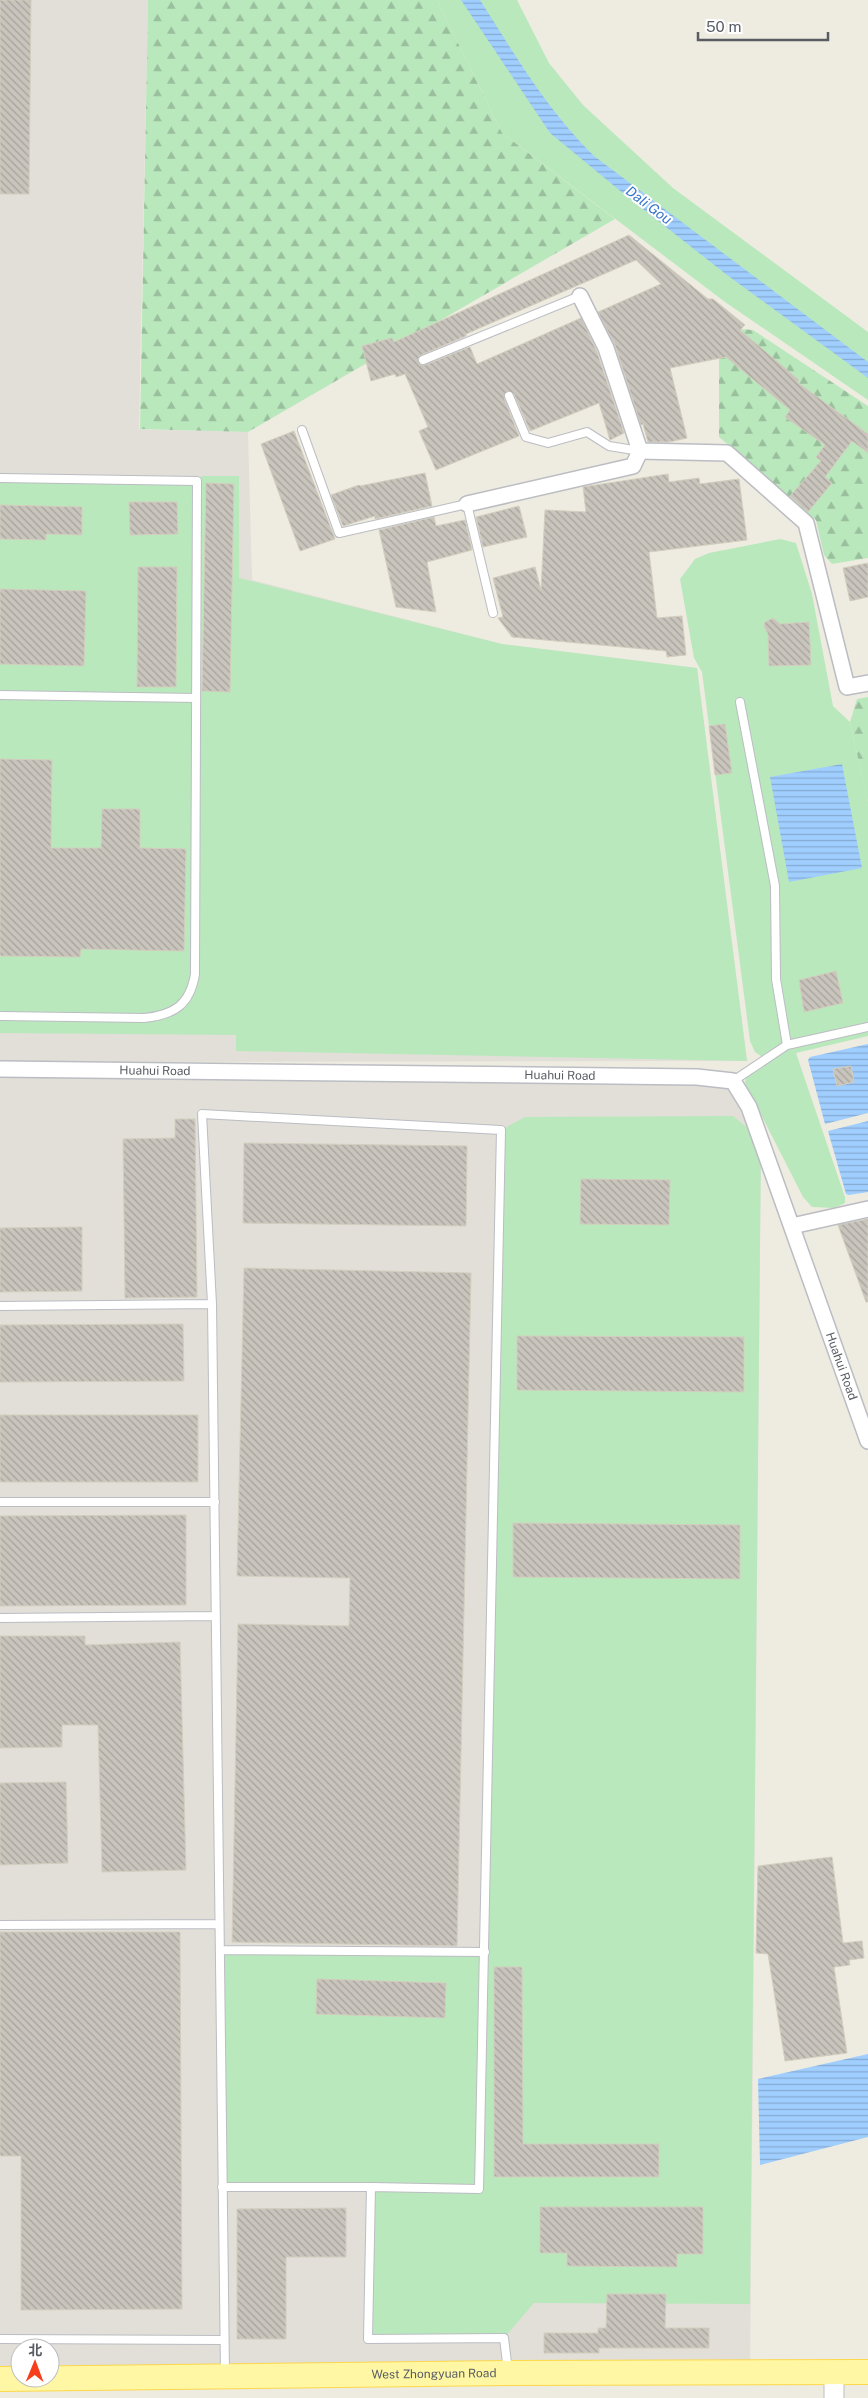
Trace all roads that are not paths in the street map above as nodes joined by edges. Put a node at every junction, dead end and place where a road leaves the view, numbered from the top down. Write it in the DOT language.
graph roads {
  1 [pos="580,296"];
  2 [pos="423,360"];
  3 [pos="509,396"];
  4 [pos="302,430"];
  5 [pos="640,452"];
  6 [pos="0,478"];
  7 [pos="467,504"];
  8 [pos="493,614"];
  9 [pos="868,683"];
  10 [pos="0,695"];
  11 [pos="196,698"];
  12 [pos="740,702"];
  13 [pos="0,1016"];
  14 [pos="868,1027"];
  15 [pos="787,1045"];
  16 [pos="0,1069"];
  17 [pos="733,1081"];
  18 [pos="868,1209"];
  19 [pos="792,1226"];
  20 [pos="212,1304"];
  21 [pos="0,1306"];
  22 [pos="868,1441"];
  23 [pos="0,1502"];
  24 [pos="215,1502"];
  25 [pos="216,1616"];
  26 [pos="0,1618"];
  27 [pos="219,1924"];
  28 [pos="0,1925"];
  29 [pos="220,1950"];
  30 [pos="485,1952"];
  31 [pos="222,2187"];
  32 [pos="371,2187"];
  33 [pos="0,2339"];
  34 [pos="223,2340"];
  35 [pos="834,2372"];
  36 [pos="868,2372"];
  37 [pos="508,2373"];
  38 [pos="225,2377"];
  39 [pos="0,2379"];
  40 [pos="834,2398"];
  1 -- 2 [label="lane"];
  1 -- 5 [label="street"];
  3 -- 5 [label="lane"];
  4 -- 7 [label="lane"];
  5 -- 7 [label="street"];
  5 -- 9 [label="street"];
  6 -- 11 [label="lane"];
  7 -- 8 [label="lane"];
  10 -- 11 [label="lane"];
  11 -- 13 [label="lane"];
  12 -- 15 [label="lane"];
  14 -- 15 [label="lane"];
  15 -- 17 [label="lane"];
  16 -- 17 [label="street, Huahui Road"];
  17 -- 19 [label="street, Huahui Road"];
  18 -- 19 [label="street"];
  19 -- 22 [label="street, Huahui Road"];
  20 -- 21 [label="lane"];
  20 -- 24 [label="lane"];
  20 -- 30 [label="lane"];
  23 -- 24 [label="lane"];
  24 -- 25 [label="lane"];
  25 -- 26 [label="lane"];
  25 -- 27 [label="lane"];
  27 -- 28 [label="lane"];
  27 -- 29 [label="lane"];
  29 -- 30 [label="lane"];
  29 -- 31 [label="lane"];
  30 -- 32 [label="lane"];
  31 -- 32 [label="lane"];
  31 -- 34 [label="lane"];
  32 -- 37 [label="lane"];
  33 -- 34 [label="lane"];
  34 -- 38 [label="lane"];
  35 -- 36 [label="main road, West Zhongyuan Road"];
  35 -- 37 [label="main road, West Zhongyuan Road"];
  35 -- 40 [label="street"];
  37 -- 38 [label="main road, West Zhongyuan Road"];
  38 -- 39 [label="main road, West Zhongyuan Road"];
}
